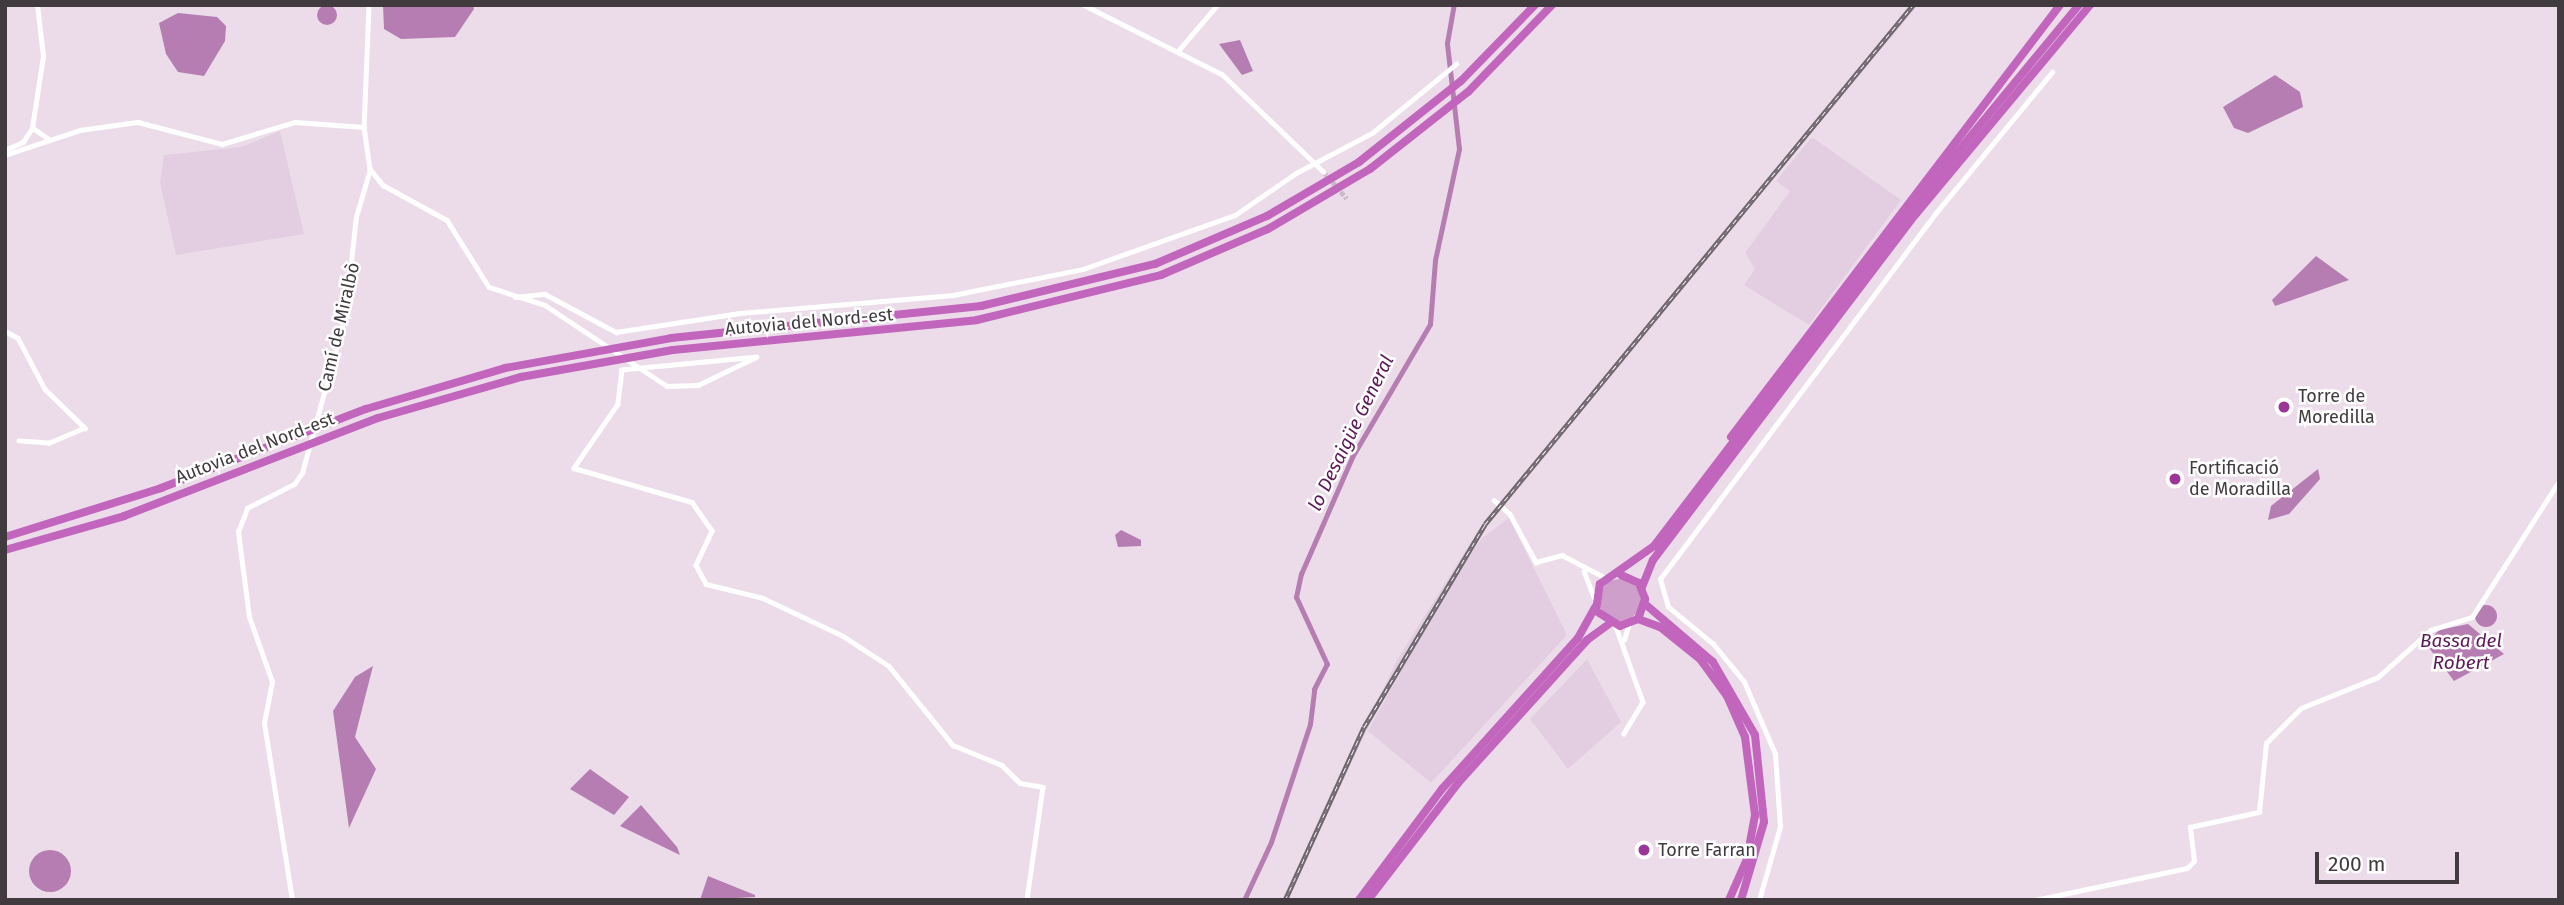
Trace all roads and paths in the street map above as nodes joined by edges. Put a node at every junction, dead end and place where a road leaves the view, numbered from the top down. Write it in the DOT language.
graph roads {
  1 [pos="37,5"];
  2 [pos="369,5"];
  3 [pos="1217,5"];
  4 [pos="1535,5"];
  5 [pos="1552,5"];
  6 [pos="2060,5"];
  7 [pos="2079,5"];
  8 [pos="2090,5"];
  9 [pos="1086,6"];
  10 [pos="1178,51"];
  11 [pos="1456,64"];
  12 [pos="2052,72"];
  13 [pos="364,127"];
  14 [pos="32,128"];
  15 [pos="50,140"];
  16 [pos="5,153"];
  17 [pos="1315,161"];
  18 [pos="370,169"];
  19 [pos="1324,172"];
  20 [pos="515,296"];
  21 [pos="5,331"];
  22 [pos="19,440"];
  23 [pos="2559,481"];
  24 [pos="1494,500"];
  25 [pos="1672,523"];
  26 [pos="5,535"];
  27 [pos="5,553"];
  28 [pos="1584,570"];
  29 [pos="1620,575"];
  30 [pos="1607,578"];
  31 [pos="1642,587"];
  32 [pos="1594,597"];
  33 [pos="1645,604"];
  34 [pos="1595,607"];
  35 [pos="1638,619"];
  36 [pos="1629,624"];
  37 [pos="1612,625"];
  38 [pos="1624,641"];
  39 [pos="1624,734"];
  40 [pos="292,900"];
  41 [pos="1027,900"];
  42 [pos="1359,900"];
  43 [pos="1368,900"];
  44 [pos="1729,900"];
  45 [pos="1741,900"];
  46 [pos="1759,900"];
  47 [pos="2035,900"];
  1 -- 14 [label="street"];
  2 -- 13 [label="street, Camí de Miralbò"];
  3 -- 10 [label="street"];
  4 -- 26 [label="highway, Autovia del Nord-est"];
  5 -- 27 [label="highway, Autovia del Nord-est"];
  6 -- 25 [label="highway"];
  7 -- 25 [label="highway"];
  8 -- 31 [label="highway"];
  9 -- 10 [label="street"];
  10 -- 17 [label="street"];
  11 -- 17 [label="street"];
  12 -- 46 [label="street"];
  13 -- 15 [label="street"];
  13 -- 18 [label="street, Camí de Miralbò"];
  14 -- 15 [label="street"];
  14 -- 16 [label="street"];
  15 -- 16 [label="street"];
  17 -- 19 [label="street"];
  17 -- 20 [label="street"];
  18 -- 20 [label="street"];
  18 -- 40 [label="street, Camí de Miralbò"];
  20 -- 41 [label="street"];
  21 -- 22 [label="street"];
  23 -- 47 [label="street"];
  24 -- 28 [label="street"];
  25 -- 29 [label="highway"];
  28 -- 30 [label="street"];
  28 -- 32 [label="street"];
  29 -- 30 [label="highway"];
  29 -- 31 [label="highway"];
  30 -- 32 [label="highway"];
  31 -- 33 [label="highway"];
  32 -- 34 [label="highway"];
  33 -- 35 [label="highway"];
  33 -- 45 [label="highway"];
  34 -- 37 [label="highway"];
  34 -- 42 [label="highway"];
  35 -- 36 [label="highway"];
  35 -- 44 [label="highway"];
  36 -- 37 [label="highway"];
  36 -- 38 [label="street"];
  37 -- 38 [label="street"];
  37 -- 43 [label="highway"];
  38 -- 39 [label="street"];
}
